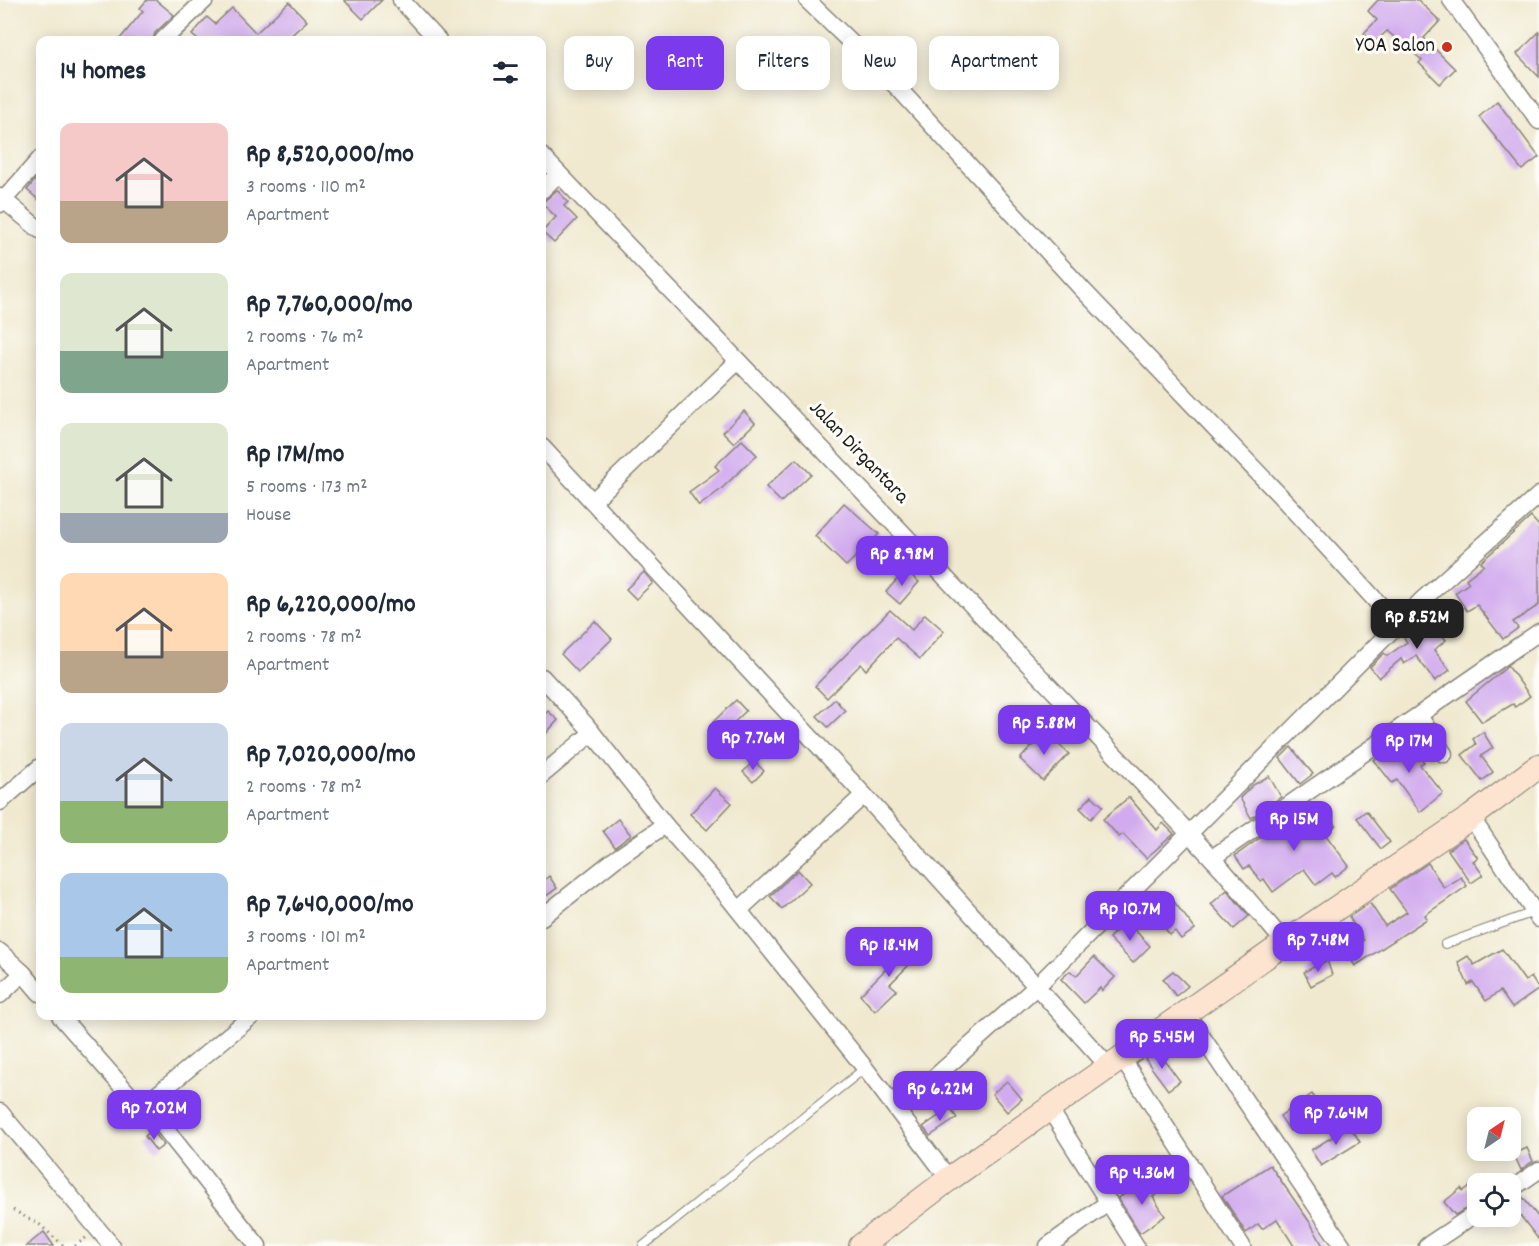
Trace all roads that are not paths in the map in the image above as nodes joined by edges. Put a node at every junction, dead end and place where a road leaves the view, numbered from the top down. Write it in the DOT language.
graph roads {
  1 [pos="205,0"];
  2 [pos="402,0"];
  3 [pos="807,0"];
  4 [pos="1451,0"];
  5 [pos="167,36"];
  6 [pos="434,36"];
  7 [pos="1539,122"];
  8 [pos="546,160"];
  9 [pos="36,163"];
  10 [pos="558,174"];
  11 [pos="546,186"];
  12 [pos="1,200"];
  13 [pos="36,227"];
  14 [pos="738,361"];
  15 [pos="546,451"];
  16 [pos="1539,496"];
  17 [pos="594,500"];
  18 [pos="1398,625"];
  19 [pos="1539,632"];
  20 [pos="546,681"];
  21 [pos="1419,716"];
  22 [pos="592,733"];
  23 [pos="1444,754"];
  24 [pos="1539,766"];
  25 [pos="36,770"];
  26 [pos="546,772"];
  27 [pos="864,795"];
  28 [pos="0,802"];
  29 [pos="1471,817"];
  30 [pos="665,825"];
  31 [pos="1190,833"];
  32 [pos="1212,858"];
  33 [pos="739,910"];
  34 [pos="546,914"];
  35 [pos="1537,916"];
  36 [pos="1285,943"];
  37 [pos="1445,944"];
  38 [pos="0,952"];
  39 [pos="23,973"];
  40 [pos="1037,986"];
  41 [pos="36,988"];
  42 [pos="0,995"];
  43 [pos="1186,1013"];
  44 [pos="64,1020"];
  45 [pos="247,1020"];
  46 [pos="1115,1063"];
  47 [pos="865,1068"];
  48 [pos="141,1108"];
  49 [pos="1049,1108"];
  50 [pos="898,1110"];
  51 [pos="0,1112"];
  52 [pos="1539,1170"];
  53 [pos="949,1179"];
  54 [pos="1521,1182"];
  55 [pos="1109,1202"];
  56 [pos="1467,1219"];
  57 [pos="112,1246"];
  58 [pos="258,1246"];
  59 [pos="643,1246"];
  60 [pos="861,1246"];
  61 [pos="1048,1246"];
  62 [pos="1136,1246"];
  63 [pos="1242,1246"];
  64 [pos="1343,1246"];
  65 [pos="1427,1246"];
  1 -- 5 [label="street"];
  2 -- 6 [label="street"];
  3 -- 18 [label="street"];
  4 -- 7 [label="street"];
  8 -- 10 [label="street, Jalan Dirgantara"];
  9 -- 12 [label="street"];
  10 -- 11 [label="street"];
  10 -- 14 [label="street, Jalan Dirgantara"];
  12 -- 13 [label="street"];
  14 -- 17 [label="street"];
  14 -- 31 [label="street, Jalan Dirgantara"];
  15 -- 17 [label="street"];
  16 -- 18 [label="street"];
  17 -- 27 [label="street"];
  18 -- 31 [label="street"];
  19 -- 21 [label="street"];
  20 -- 22 [label="street"];
  21 -- 23 [label="street"];
  21 -- 32 [label="street"];
  22 -- 26 [label="street"];
  22 -- 30 [label="street"];
  24 -- 29 [label="street"];
  25 -- 28 [label="street"];
  27 -- 33 [label="street"];
  27 -- 40 [label="street"];
  29 -- 35 [label="street"];
  29 -- 36 [label="street"];
  30 -- 33 [label="street"];
  30 -- 34 [label="street"];
  31 -- 32 [label="street, Jalan Dirgantara"];
  31 -- 40 [label="street"];
  32 -- 36 [label="street, Jalan Dirgantara"];
  33 -- 47 [label="street"];
  35 -- 37 [label="lane"];
  36 -- 43 [label="street"];
  38 -- 39 [label="street"];
  39 -- 41 [label="street"];
  39 -- 42 [label="street"];
  40 -- 46 [label="street"];
  40 -- 50 [label="street"];
  43 -- 46 [label="street"];
  43 -- 64 [label="street"];
  44 -- 48 [label="street"];
  45 -- 48 [label="street"];
  46 -- 49 [label="street"];
  46 -- 63 [label="street"];
  47 -- 50 [label="street"];
  47 -- 59 [label="lane"];
  48 -- 58 [label="street"];
  49 -- 53 [label="street"];
  49 -- 55 [label="street"];
  50 -- 53 [label="street"];
  51 -- 57 [label="street"];
  52 -- 54 [label="street"];
  53 -- 60 [label="street"];
  55 -- 61 [label="street"];
  55 -- 62 [label="street"];
  56 -- 65 [label="street"];
}
